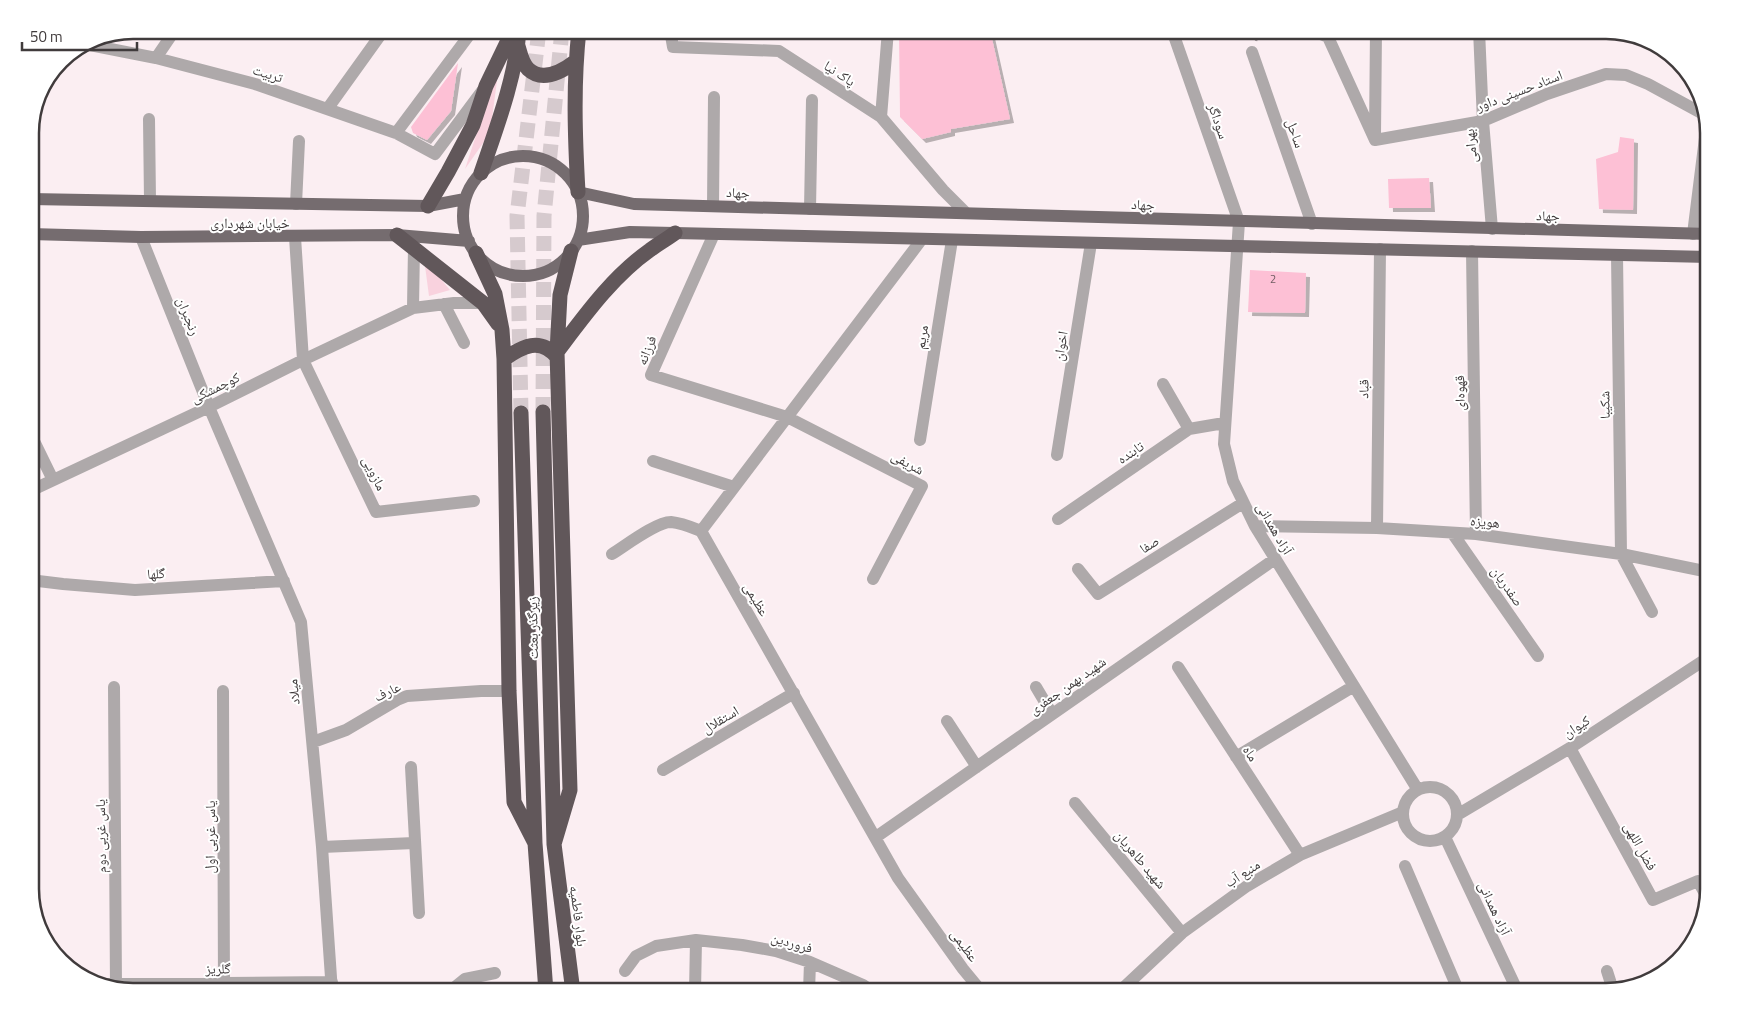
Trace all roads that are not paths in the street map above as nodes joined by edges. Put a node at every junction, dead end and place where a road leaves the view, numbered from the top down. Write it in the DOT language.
graph roads {
  1 [pos="169,39"];
  2 [pos="378,39"];
  3 [pos="466,39"];
  4 [pos="509,39"];
  5 [pos="518,39"];
  6 [pos="578,39"];
  7 [pos="672,39"];
  8 [pos="887,39"];
  9 [pos="1175,39"];
  10 [pos="1329,39"];
  11 [pos="1376,39"];
  12 [pos="1479,39"];
  13 [pos="96,46"];
  14 [pos="518,46"];
  15 [pos="1252,52"];
  16 [pos="156,58"];
  17 [pos="576,60"];
  18 [pos="486,86"];
  19 [pos="714,97"];
  20 [pos="812,100"];
  21 [pos="328,108"];
  22 [pos="1697,112"];
  23 [pos="881,117"];
  24 [pos="149,119"];
  25 [pos="1484,121"];
  26 [pos="396,133"];
  27 [pos="1375,140"];
  28 [pos="298,141"];
  29 [pos="481,173"];
  30 [pos="1700,178"];
  31 [pos="578,192"];
  32 [pos="39,199"];
  33 [pos="465,199"];
  34 [pos="150,201"];
  35 [pos="296,204"];
  36 [pos="428,206"];
  37 [pos="712,206"];
  38 [pos="810,209"];
  39 [pos="966,214"];
  40 [pos="1239,222"];
  41 [pos="1312,224"];
  42 [pos="1492,229"];
  43 [pos="675,233"];
  44 [pos="39,234"];
  45 [pos="714,234"];
  46 [pos="1693,234"];
  47 [pos="1700,234"];
  48 [pos="397,235"];
  49 [pos="141,237"];
  50 [pos="295,237"];
  51 [pos="922,239"];
  52 [pos="952,240"];
  53 [pos="1091,243"];
  54 [pos="574,245"];
  55 [pos="1236,246"];
  56 [pos="414,247"];
  57 [pos="472,247"];
  58 [pos="1380,250"];
  59 [pos="1472,252"];
  60 [pos="1617,255"];
  61 [pos="1700,257"];
  62 [pos="483,303"];
  63 [pos="444,304"];
  64 [pos="413,308"];
  65 [pos="502,330"];
  66 [pos="464,343"];
  67 [pos="557,355"];
  68 [pos="504,359"];
  69 [pos="303,360"];
  70 [pos="1163,384"];
  71 [pos="210,407"];
  72 [pos="543,412"];
  73 [pos="521,413"];
  74 [pos="787,417"];
  75 [pos="1224,423"];
  76 [pos="1189,430"];
  77 [pos="920,440"];
  78 [pos="39,452"];
  79 [pos="1057,455"];
  80 [pos="653,461"];
  81 [pos="53,480"];
  82 [pos="39,487"];
  83 [pos="734,487"];
  84 [pos="474,502"];
  85 [pos="1243,503"];
  86 [pos="1058,520"];
  87 [pos="1255,526"];
  88 [pos="1377,528"];
  89 [pos="701,531"];
  90 [pos="1453,534"];
  91 [pos="1476,534"];
  92 [pos="612,554"];
  93 [pos="1621,554"];
  94 [pos="1275,559"];
  95 [pos="1078,568"];
  96 [pos="1700,570"];
  97 [pos="873,579"];
  98 [pos="39,581"];
  99 [pos="284,581"];
  100 [pos="1652,612"];
  101 [pos="1538,656"];
  102 [pos="1700,662"];
  103 [pos="1178,667"];
  104 [pos="1036,686"];
  105 [pos="1354,686"];
  106 [pos="114,687"];
  107 [pos="223,691"];
  108 [pos="509,691"];
  109 [pos="794,693"];
  110 [pos="1052,714"];
  111 [pos="947,721"];
  112 [pos="313,742"];
  113 [pos="1570,748"];
  114 [pos="1236,757"];
  115 [pos="410,767"];
  116 [pos="976,767"];
  117 [pos="663,770"];
  118 [pos="1418,790"];
  119 [pos="1075,804"];
  120 [pos="1403,812"];
  121 [pos="1457,815"];
  122 [pos="1444,837"];
  123 [pos="876,838"];
  124 [pos="414,842"];
  125 [pos="535,843"];
  126 [pos="554,844"];
  127 [pos="322,847"];
  128 [pos="1300,855"];
  129 [pos="1404,866"];
  130 [pos="1700,885"];
  131 [pos="419,913"];
  132 [pos="1182,933"];
  133 [pos="696,940"];
  134 [pos="810,962"];
  135 [pos="625,971"];
  136 [pos="1607,971"];
  137 [pos="495,973"];
  138 [pos="112,981"];
  139 [pos="224,983"];
  140 [pos="332,983"];
  141 [pos="460,983"];
  142 [pos="545,983"];
  143 [pos="572,983"];
  144 [pos="695,983"];
  145 [pos="809,983"];
  146 [pos="858,983"];
  147 [pos="975,983"];
  148 [pos="1128,983"];
  149 [pos="1455,983"];
  150 [pos="1514,983"];
  151 [pos="1611,983"];
  1 -- 16 [label="street"];
  2 -- 21 [label="street"];
  3 -- 26 [label="street"];
  4 -- 18 [label="highway"];
  5 -- 14 [label="highway"];
  6 -- 17 [label="highway"];
  7 -- 23 [label="street, پاک نیا"];
  8 -- 23 [label="street"];
  9 -- 40 [label="street, سوداگر"];
  10 -- 27 [label="street"];
  11 -- 27 [label="street"];
  12 -- 25 [label="street, بهرامی"];
  13 -- 16 [label="street, تربیت"];
  14 -- 17 [label="highway"];
  14 -- 29 [label="highway"];
  15 -- 41 [label="street, ساحل"];
  16 -- 21 [label="street, تربیت"];
  17 -- 31 [label="highway"];
  18 -- 26 [label="street, تربیت"];
  18 -- 36 [label="highway"];
  19 -- 37 [label="street"];
  20 -- 38 [label="street"];
  21 -- 26 [label="street, تربیت"];
  22 -- 25 [label="street, استاد حسینی داور"];
  23 -- 39 [label="street, پاک نیا"];
  24 -- 34 [label="street"];
  25 -- 27 [label="street, استاد حسینی داور"];
  25 -- 42 [label="street, بهرامی"];
  28 -- 35 [label="street"];
  29 -- 31 [label="main road"];
  29 -- 33 [label="main road"];
  30 -- 46 [label="street"];
  31 -- 37 [label="main road, جهاد"];
  31 -- 54 [label="main road"];
  32 -- 34 [label="main road, خیابان شهرداری"];
  33 -- 36 [label="main road, خیابان شهرداری"];
  33 -- 57 [label="main road"];
  34 -- 35 [label="main road, خیابان شهرداری"];
  35 -- 36 [label="main road, خیابان شهرداری"];
  37 -- 38 [label="main road, جهاد"];
  38 -- 39 [label="main road, جهاد"];
  39 -- 40 [label="main road, جهاد"];
  40 -- 41 [label="main road, جهاد"];
  40 -- 55 [label="street, آزاد همدانی"];
  41 -- 42 [label="main road, جهاد"];
  42 -- 46 [label="main road, جهاد"];
  43 -- 45 [label="main road"];
  43 -- 54 [label="main road"];
  43 -- 67 [label="highway"];
  44 -- 49 [label="main road, خیابان شهرداری"];
  45 -- 51 [label="main road"];
  45 -- 74 [label="street, فرزانه"];
  46 -- 47 [label="main road, جهاد"];
  48 -- 50 [label="main road, خیابان شهرداری"];
  48 -- 56 [label="highway"];
  48 -- 57 [label="main road, خیابان شهرداری"];
  49 -- 50 [label="main road, خیابان شهرداری"];
  49 -- 71 [label="street, رنجبران"];
  50 -- 69 [label="street"];
  51 -- 52 [label="main road"];
  51 -- 74 [label="street"];
  52 -- 53 [label="main road"];
  52 -- 77 [label="street, مریم"];
  53 -- 55 [label="main road"];
  53 -- 79 [label="street, اخوان"];
  54 -- 57 [label="main road"];
  54 -- 67 [label="highway"];
  55 -- 58 [label="main road"];
  55 -- 75 [label="street, آزاد همدانی"];
  56 -- 62 [label="highway"];
  56 -- 64 [label="street"];
  57 -- 65 [label="highway"];
  58 -- 59 [label="main road"];
  58 -- 88 [label="street, قباد"];
  59 -- 60 [label="main road"];
  59 -- 91 [label="street, قهوه‌ای"];
  60 -- 61 [label="main road"];
  60 -- 93 [label="street, شکیبا"];
  62 -- 63 [label="street, کوچمشکی"];
  62 -- 65 [label="highway"];
  63 -- 64 [label="street, کوچمشکی"];
  63 -- 66 [label="street"];
  64 -- 69 [label="street, کوچمشکی"];
  65 -- 68 [label="highway"];
  67 -- 68 [label="highway"];
  67 -- 126 [label="highway"];
  68 -- 108 [label="highway"];
  69 -- 71 [label="street, کوچمشکی"];
  69 -- 84 [label="street, مازویی"];
  70 -- 76 [label="street"];
  71 -- 81 [label="street, کوچمشکی"];
  71 -- 99 [label="street, میلاد"];
  72 -- 126 [label="highway, زیرگذر بعثت"];
  73 -- 125 [label="highway, زیرگذر بعثت"];
  74 -- 83 [label="street"];
  74 -- 97 [label="street, شریفی"];
  75 -- 76 [label="street, تابنده"];
  75 -- 85 [label="street, آزاد همدانی"];
  76 -- 86 [label="street, تابنده"];
  78 -- 81 [label="street"];
  80 -- 83 [label="street"];
  81 -- 82 [label="street, کوچمشکی"];
  83 -- 89 [label="street"];
  85 -- 87 [label="street, آزاد همدانی"];
  85 -- 95 [label="street, صفا"];
  87 -- 88 [label="street, هویزه"];
  87 -- 94 [label="street, آزاد همدانی"];
  88 -- 90 [label="street, هویزه"];
  89 -- 92 [label="street"];
  89 -- 109 [label="street, عظیمی"];
  90 -- 91 [label="street, هویزه"];
  90 -- 101 [label="street, صفدریان"];
  91 -- 93 [label="street, هویزه"];
  93 -- 96 [label="street, هویزه"];
  93 -- 100 [label="street"];
  94 -- 105 [label="street, آزاد همدانی"];
  94 -- 110 [label="street, شهید بهمن جعفری"];
  98 -- 99 [label="street, گلها"];
  99 -- 112 [label="street, میلاد"];
  102 -- 113 [label="street, کیوان"];
  103 -- 114 [label="street, ماه"];
  104 -- 110 [label="street"];
  105 -- 114 [label="street"];
  105 -- 118 [label="street, آزاد همدانی"];
  106 -- 138 [label="street, یاس غربی دوم"];
  107 -- 139 [label="street, یاس غربی اول"];
  108 -- 112 [label="street, عارف"];
  108 -- 125 [label="highway"];
  109 -- 117 [label="street, استقلال"];
  109 -- 123 [label="street, عظیمی"];
  110 -- 116 [label="street, شهید بهمن جعفری"];
  111 -- 116 [label="street"];
  112 -- 127 [label="street, میلاد"];
  113 -- 121 [label="street, کیوان"];
  113 -- 130 [label="street, فضل اللهی"];
  114 -- 128 [label="street, ماه"];
  115 -- 124 [label="street"];
  116 -- 123 [label="street, شهید بهمن جعفری"];
  118 -- 120 [label="street"];
  118 -- 121 [label="street"];
  119 -- 132 [label="street, شهید طاهریان"];
  120 -- 122 [label="street"];
  120 -- 128 [label="street, منبع آب"];
  121 -- 122 [label="street"];
  122 -- 150 [label="street, آزاد همدانی"];
  123 -- 147 [label="street, عظیمی"];
  124 -- 127 [label="street"];
  124 -- 131 [label="street"];
  125 -- 142 [label="highway"];
  126 -- 143 [label="highway, بلوار فاطمیه"];
  127 -- 140 [label="street, میلاد"];
  128 -- 132 [label="street, منبع آب"];
  129 -- 149 [label="street"];
  132 -- 148 [label="street, منبع آب"];
  133 -- 134 [label="street, فروردین"];
  133 -- 135 [label="street, فروردین"];
  133 -- 144 [label="street"];
  134 -- 145 [label="street"];
  134 -- 146 [label="street, فروردین"];
  136 -- 151 [label="street"];
  137 -- 141 [label="street"];
}
